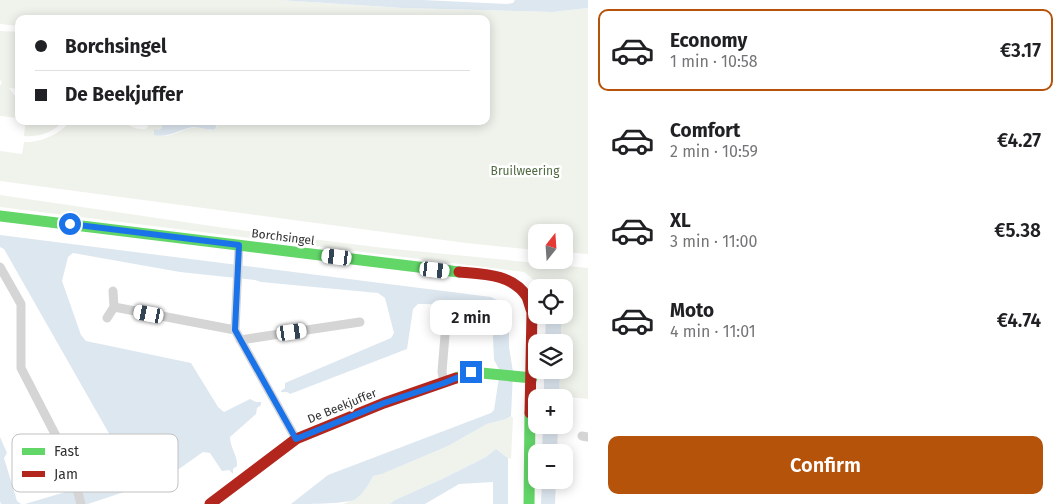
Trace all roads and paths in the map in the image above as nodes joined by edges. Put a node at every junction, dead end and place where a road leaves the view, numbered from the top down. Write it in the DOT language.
graph roads {
  1 [pos="0,216"];
  2 [pos="239,245"];
  3 [pos="0,267"];
  4 [pos="113,291"];
  5 [pos="114,307"];
  6 [pos="107,318"];
  7 [pos="360,322"];
  8 [pos="235,330"];
  9 [pos="532,334"];
  10 [pos="445,336"];
  11 [pos="240,340"];
  12 [pos="528,378"];
  13 [pos="532,379"];
  14 [pos="444,383"];
  15 [pos="55,434"];
  16 [pos="296,439"];
  17 [pos="210,504"];
  18 [pos="529,504"];
  1 -- 2 [label="main road, Borchsingel"];
  2 -- 8 [label="street"];
  2 -- 9 [label="main road, Borchsingel"];
  3 -- 15 [label="street"];
  4 -- 5 [label="street"];
  5 -- 6 [label="street"];
  5 -- 8 [label="street"];
  7 -- 11 [label="street"];
  8 -- 11 [label="street"];
  10 -- 14 [label="street"];
  11 -- 16 [label="street"];
  12 -- 14 [label="main road, De Beekjuffer"];
  13 -- 18 [label="main road, Borchsingel"];
  14 -- 16 [label="main road, De Beekjuffer"];
  16 -- 17 [label="main road, De Beekjuffer"];
}
